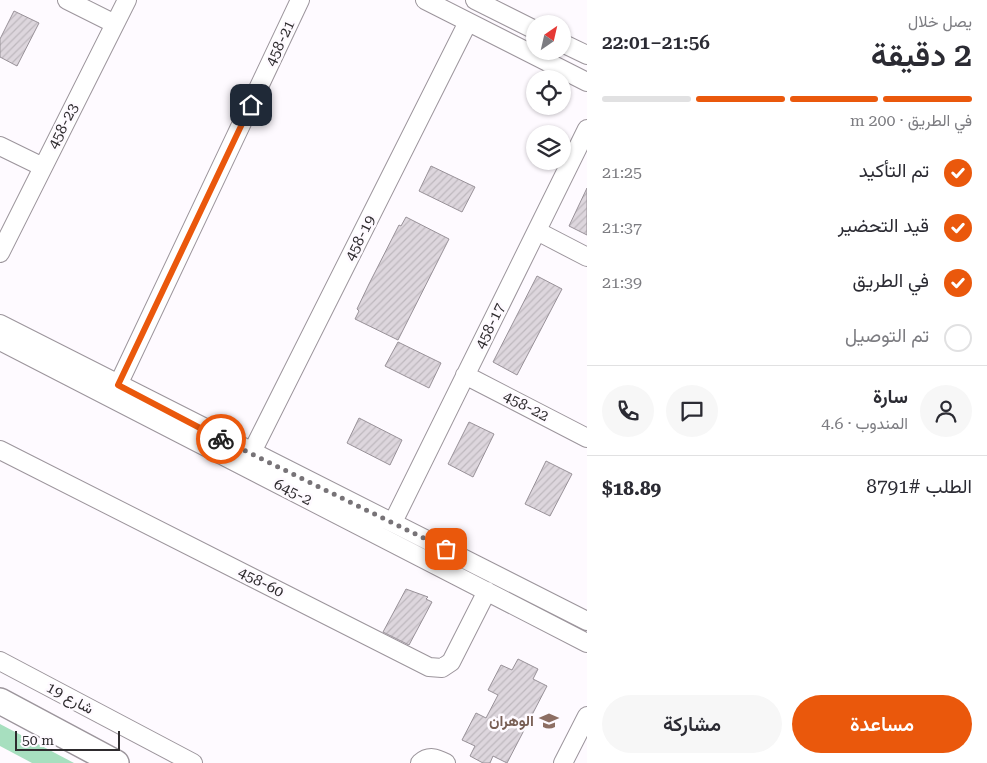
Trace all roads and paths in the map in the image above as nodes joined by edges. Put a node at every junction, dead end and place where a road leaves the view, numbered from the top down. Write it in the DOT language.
graph roads {
  1 [pos="67,0"];
  2 [pos="127,0"];
  3 [pos="300,0"];
  4 [pos="424,0"];
  5 [pos="475,0"];
  6 [pos="468,22"];
  7 [pos="115,24"];
  8 [pos="526,26"];
  9 [pos="571,47"];
  10 [pos="587,55"];
  11 [pos="587,82"];
  12 [pos="587,129"];
  13 [pos="0,146"];
  14 [pos="43,166"];
  15 [pos="537,231"];
  16 [pos="0,254"];
  17 [pos="587,257"];
  18 [pos="0,324"];
  19 [pos="0,341"];
  20 [pos="465,375"];
  21 [pos="118,385"];
  22 [pos="163,418"];
  23 [pos="587,438"];
  24 [pos="0,450"];
  25 [pos="251,454"];
  26 [pos="393,522"];
  27 [pos="487,590"];
  28 [pos="587,621"];
  29 [pos="587,644"];
  30 [pos="0,661"];
  31 [pos="0,701"];
  32 [pos="587,716"];
  33 [pos="116,763"];
  34 [pos="193,763"];
  35 [pos="564,763"];
  1 -- 7 [label="street"];
  2 -- 7 [label="street, 458-23"];
  3 -- 21 [label="street, 458-21"];
  4 -- 6 [label="street"];
  5 -- 8 [label="street"];
  6 -- 11 [label="street"];
  6 -- 25 [label="street, 458-19"];
  7 -- 14 [label="street, 458-23"];
  9 -- 10 [label="street"];
  12 -- 15 [label="street, 458-17"];
  13 -- 14 [label="street"];
  14 -- 16 [label="street, 458-23"];
  15 -- 17 [label="street"];
  15 -- 20 [label="street, 458-17"];
  18 -- 21 [label="street, 645-2"];
  19 -- 22 [label="street, 645-2"];
  20 -- 23 [label="street, 458-22"];
  20 -- 26 [label="street, 458-17"];
  21 -- 22 [label="street, 645-2"];
  22 -- 25 [label="street, 645-2"];
  22 -- 27 [label="street, 645-2"];
  24 -- 27 [label="street, 458-60"];
  25 -- 26 [label="street, 645-2"];
  26 -- 28 [label="street, 645-2"];
  27 -- 29 [label="street, 645-2"];
  30 -- 34 [label="street, شارع 19"];
  31 -- 33 [label="highway"];
  32 -- 35 [label="street"];
}
